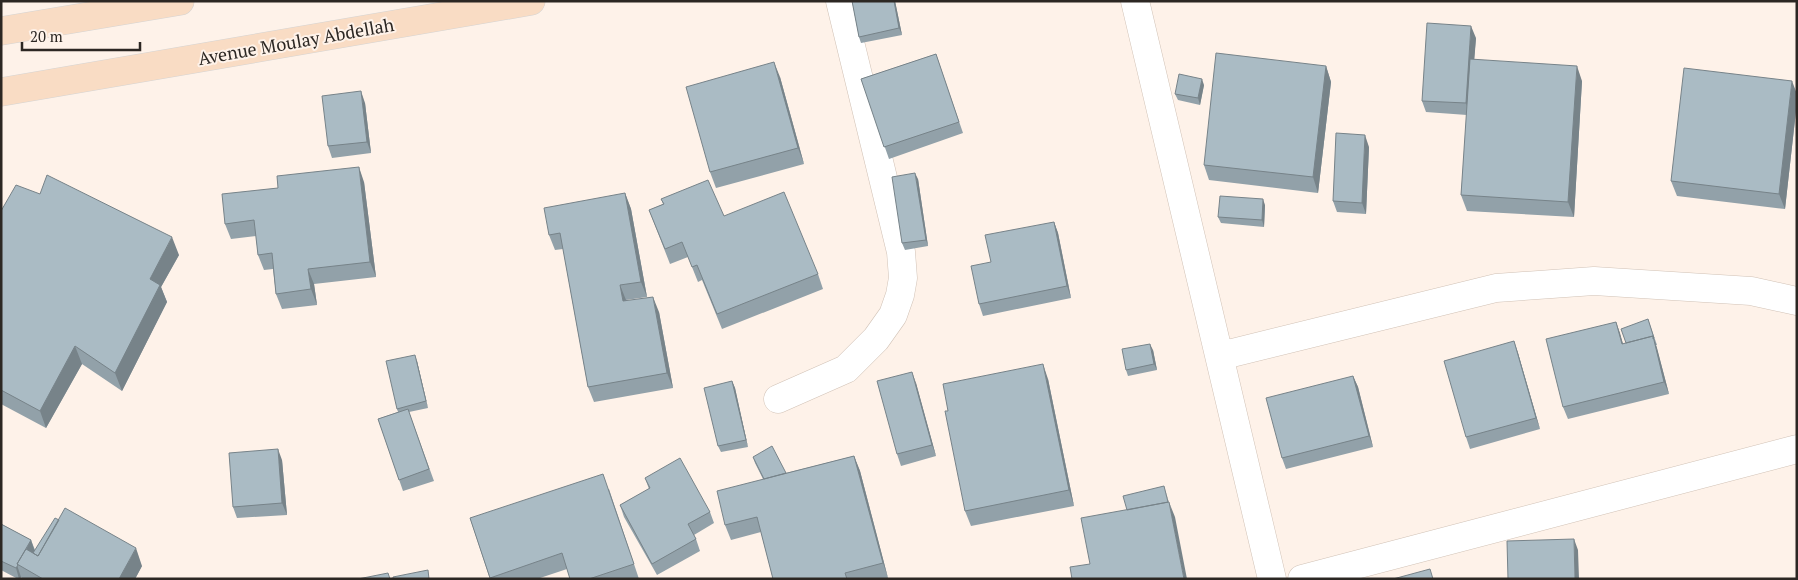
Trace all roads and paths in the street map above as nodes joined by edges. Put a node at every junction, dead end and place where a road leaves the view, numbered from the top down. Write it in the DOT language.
graph roads {
  1 [pos="180,1"];
  2 [pos="531,1"];
  3 [pos="840,1"];
  4 [pos="1135,1"];
  5 [pos="1,31"];
  6 [pos="1,92"];
  7 [pos="1797,301"];
  8 [pos="1220,356"];
  9 [pos="778,399"];
  10 [pos="1797,449"];
  11 [pos="1272,579"];
  12 [pos="1302,579"];
  1 -- 5 [label="main road"];
  2 -- 6 [label="main road, Avenue Moulay Abdellah"];
  3 -- 9 [label="street"];
  4 -- 8 [label="street"];
  7 -- 8 [label="street"];
  8 -- 11 [label="street"];
  10 -- 12 [label="street"];
}
